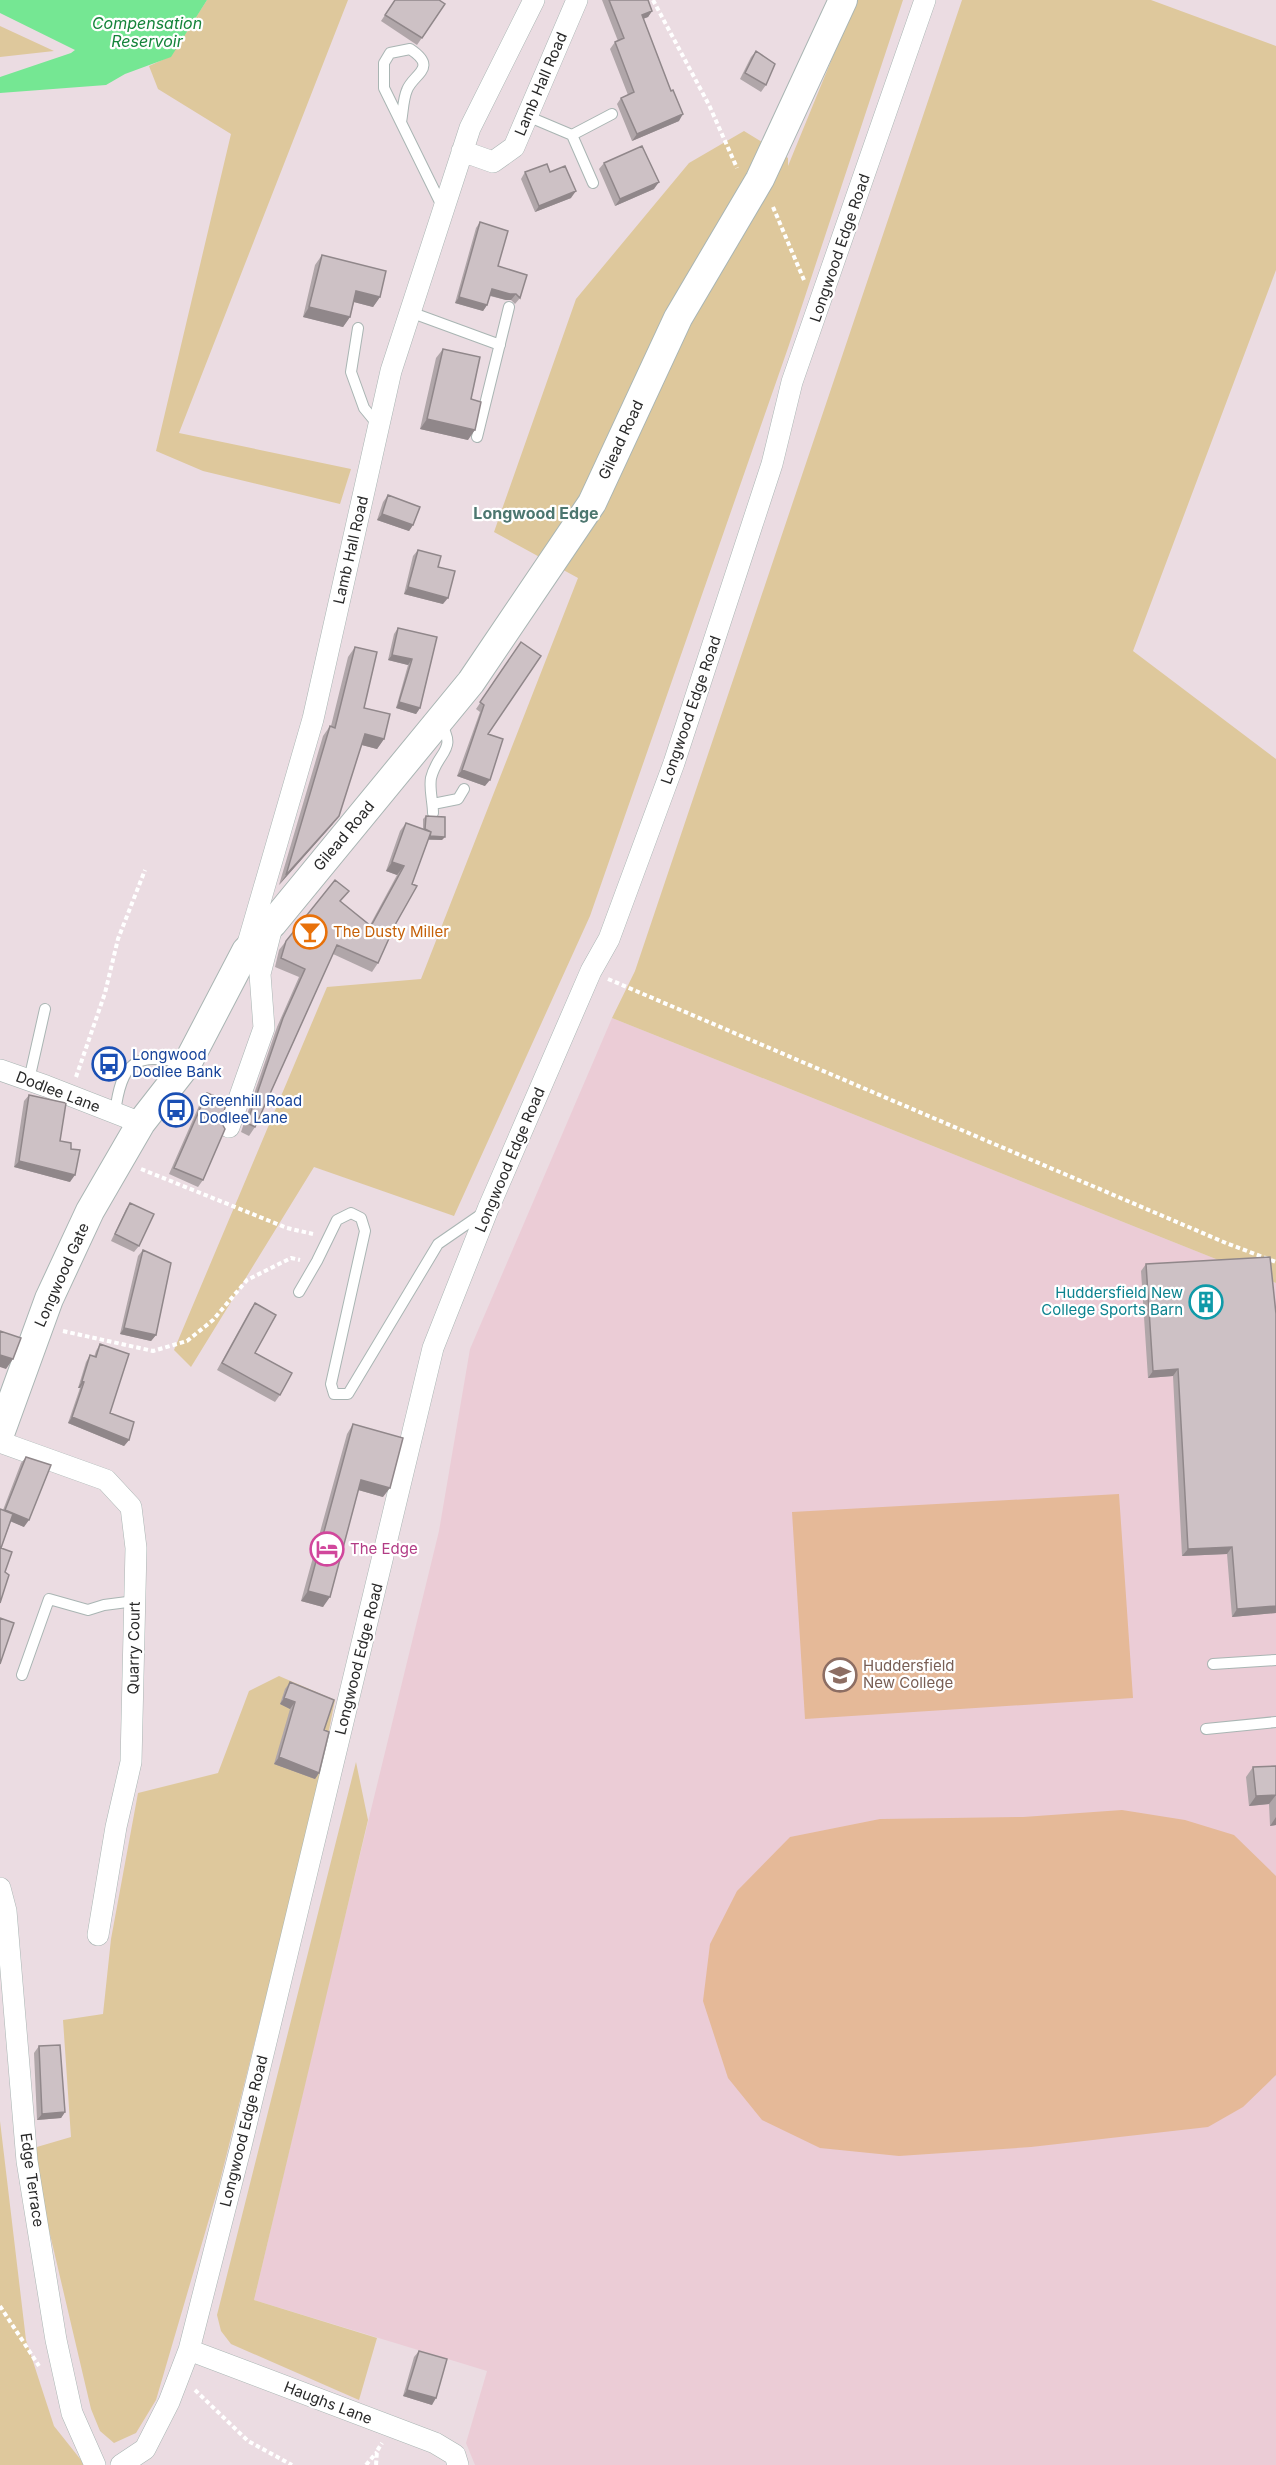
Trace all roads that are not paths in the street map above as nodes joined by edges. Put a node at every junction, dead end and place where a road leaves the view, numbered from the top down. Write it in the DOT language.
graph roads {
  1 [pos="534,0"];
  2 [pos="577,0"];
  3 [pos="843,0"];
  4 [pos="925,0"];
  5 [pos="612,114"];
  6 [pos="527,116"];
  7 [pos="401,122"];
  8 [pos="572,135"];
  9 [pos="462,151"];
  10 [pos="593,183"];
  11 [pos="444,209"];
  12 [pos="510,307"];
  13 [pos="410,312"];
  14 [pos="357,328"];
  15 [pos="500,345"];
  16 [pos="379,426"];
  17 [pos="477,437"];
  18 [pos="439,721"];
  19 [pos="464,789"];
  20 [pos="273,922"];
  21 [pos="246,951"];
  22 [pos="45,1009"];
  23 [pos="187,1064"];
  24 [pos="0,1070"];
  25 [pos="29,1080"];
  26 [pos="128,1118"];
  27 [pos="229,1127"];
  28 [pos="488,1209"];
  29 [pos="299,1292"];
  30 [pos="0,1434"];
  31 [pos="0,1442"];
  32 [pos="135,1601"];
  33 [pos="1276,1660"];
  34 [pos="1213,1664"];
  35 [pos="22,1675"];
  36 [pos="1276,1722"];
  37 [pos="1206,1729"];
  38 [pos="0,1888"];
  39 [pos="98,1935"];
  40 [pos="189,2350"];
  41 [pos="95,2465"];
  42 [pos="121,2465"];
  43 [pos="458,2465"];
  1 -- 9 [label="street, Lamb Hall Road"];
  2 -- 6 [label="street, Lamb Hall Road"];
  3 -- 18 [label="street, Gilead Road"];
  4 -- 28 [label="street, Longwood Edge Road"];
  5 -- 8 [label="lane"];
  6 -- 8 [label="lane"];
  6 -- 9 [label="street, Lamb Hall Road"];
  7 -- 7 [label="lane"];
  7 -- 11 [label="lane"];
  8 -- 10 [label="lane"];
  9 -- 11 [label="street, Lamb Hall Road"];
  11 -- 13 [label="street, Lamb Hall Road"];
  12 -- 15 [label="lane"];
  13 -- 15 [label="lane"];
  13 -- 16 [label="street, Lamb Hall Road"];
  14 -- 16 [label="lane"];
  15 -- 17 [label="lane"];
  16 -- 21 [label="street, Lamb Hall Road"];
  18 -- 19 [label="lane"];
  18 -- 20 [label="street, Gilead Road"];
  20 -- 21 [label="street, Gilead Road"];
  20 -- 27 [label="street"];
  21 -- 23 [label="street, Gilead Road"];
  22 -- 25 [label="lane"];
  23 -- 26 [label="street, Longwood Gate"];
  23 -- 26 [label="lane"];
  24 -- 25 [label="street, Dodlee Lane"];
  25 -- 26 [label="street, Dodlee Lane"];
  26 -- 30 [label="street, Longwood Gate"];
  28 -- 29 [label="lane"];
  28 -- 40 [label="street, Longwood Edge Road"];
  31 -- 32 [label="street, Quarry Court"];
  32 -- 35 [label="lane"];
  32 -- 39 [label="street, Quarry Court"];
  33 -- 34 [label="lane"];
  36 -- 37 [label="lane"];
  38 -- 41 [label="street, Edge Terrace"];
  40 -- 42 [label="street, Longwood Edge Road"];
  40 -- 43 [label="street, Haughs Lane"];
}
